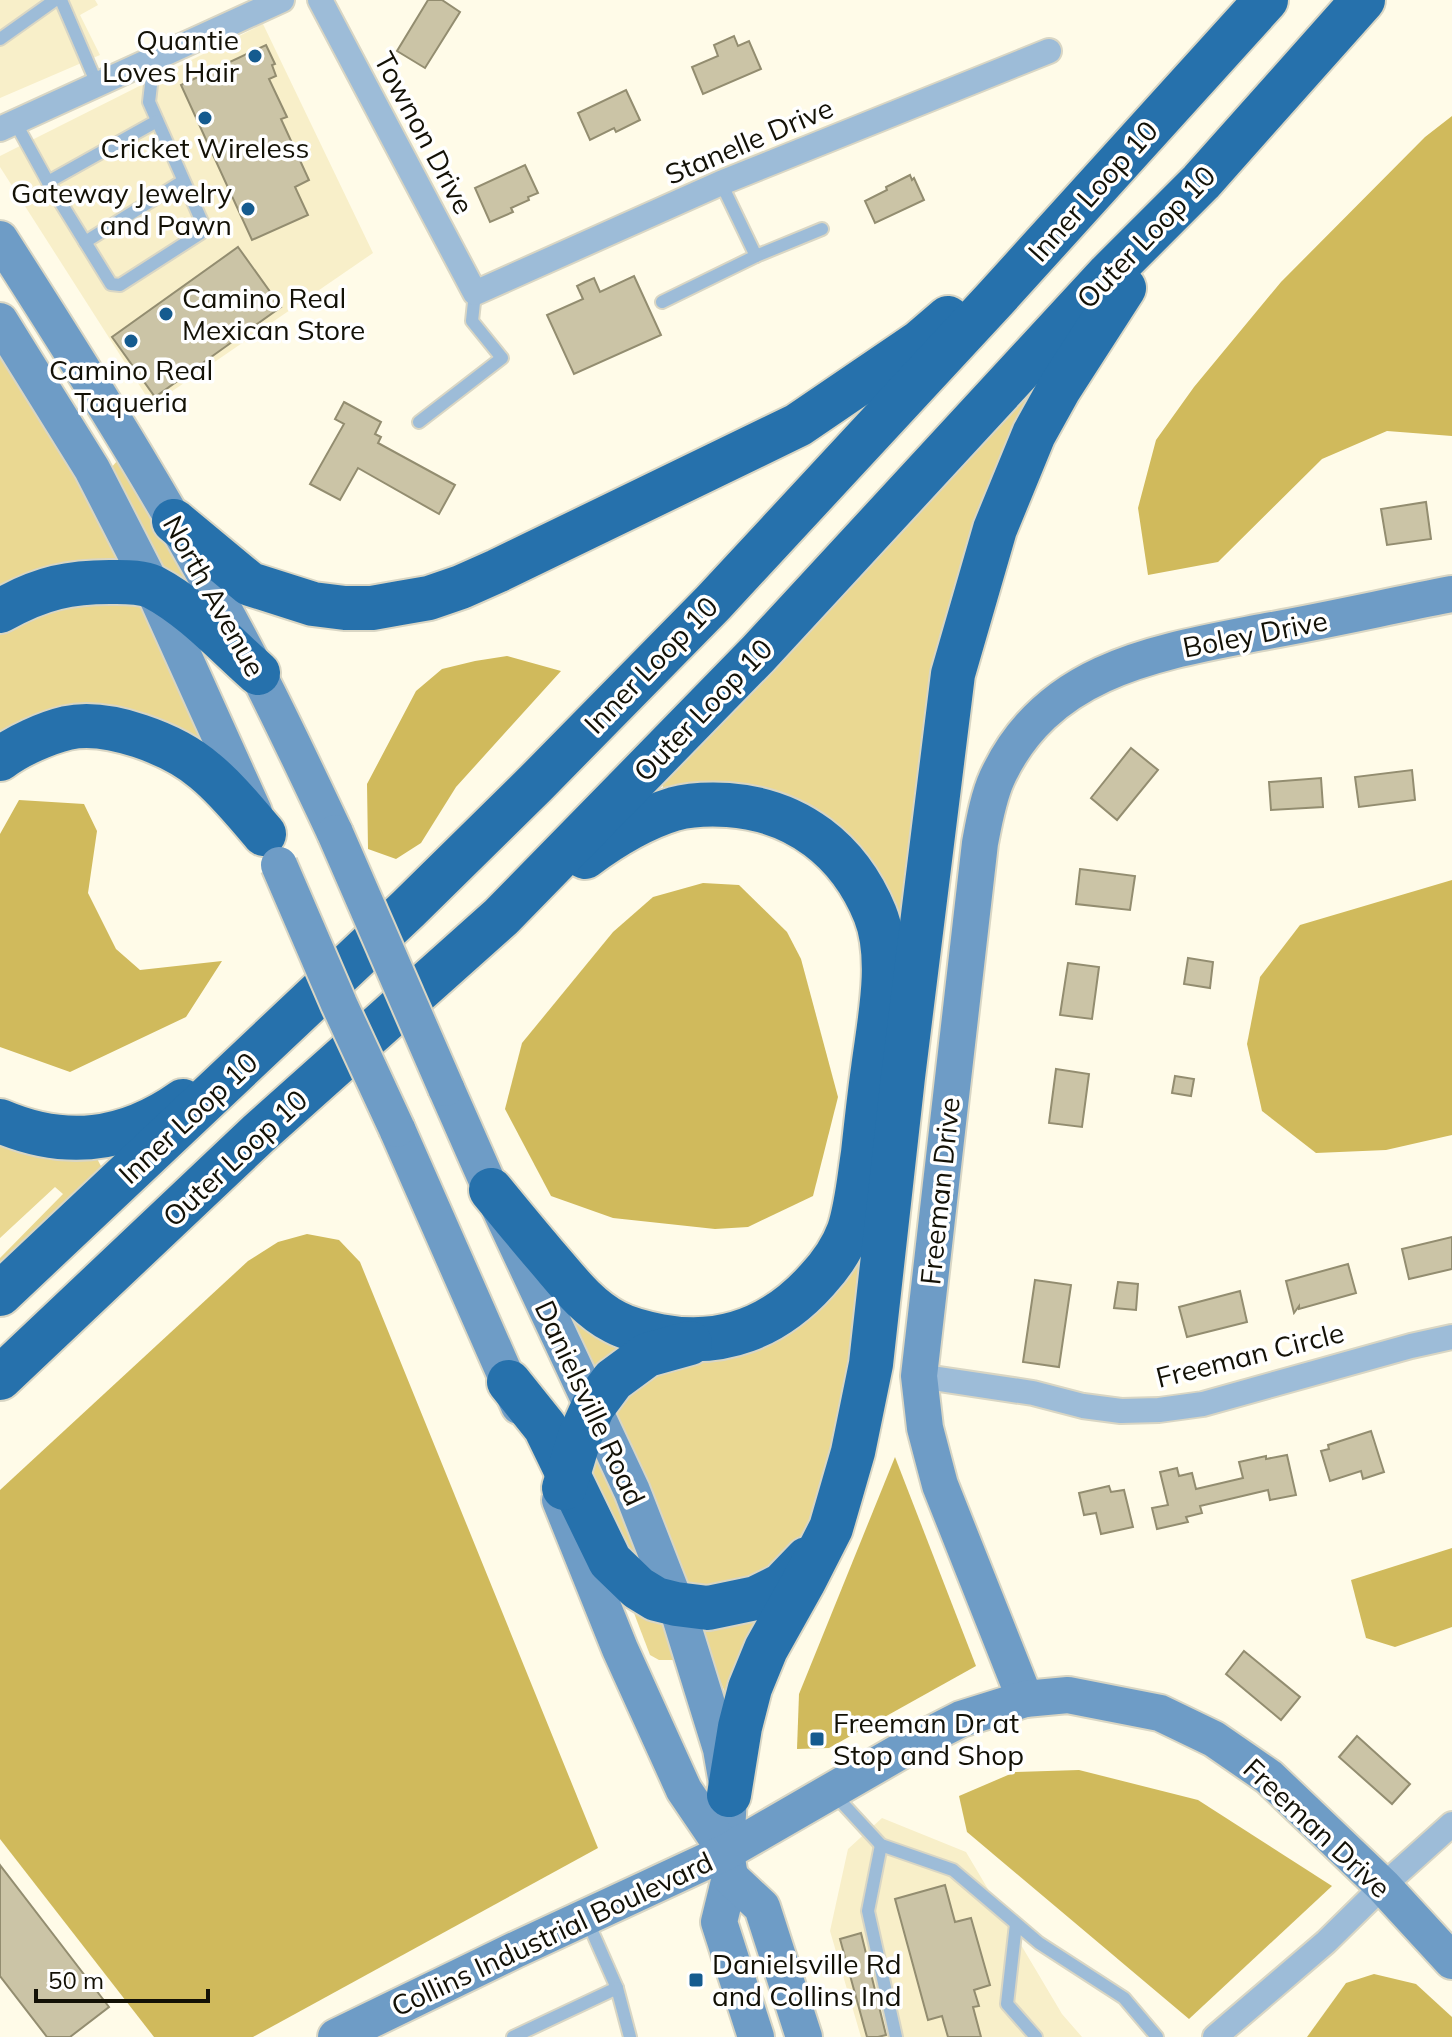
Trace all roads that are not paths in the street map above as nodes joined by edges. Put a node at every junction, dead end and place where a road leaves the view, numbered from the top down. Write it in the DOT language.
graph roads {
  1 [pos="55,0"];
  2 [pos="61,0"];
  3 [pos="282,0"];
  4 [pos="320,0"];
  5 [pos="1266,0"];
  6 [pos="1363,0"];
  7 [pos="0,39"];
  8 [pos="1049,51"];
  9 [pos="146,61"];
  10 [pos="97,84"];
  11 [pos="157,121"];
  12 [pos="8,126"];
  13 [pos="1129,150"];
  14 [pos="183,181"];
  15 [pos="48,182"];
  16 [pos="1201,182"];
  17 [pos="721,183"];
  18 [pos="822,229"];
  19 [pos="0,239"];
  20 [pos="85,242"];
  21 [pos="756,256"];
  22 [pos="475,293"];
  23 [pos="662,302"];
  24 [pos="0,321"];
  25 [pos="419,422"];
  26 [pos="174,521"];
  27 [pos="152,586"];
  28 [pos="1452,594"];
  29 [pos="0,611"];
  30 [pos="258,673"];
  31 [pos="1066,694"];
  32 [pos="0,759"];
  33 [pos="271,849"];
  34 [pos="501,917"];
  35 [pos="395,971"];
  36 [pos="273,1037"];
  37 [pos="0,1121"];
  38 [pos="491,1190"];
  39 [pos="0,1294"];
  40 [pos="1452,1337"];
  41 [pos="700,1340"];
  42 [pos="919,1376"];
  43 [pos="0,1378"];
  44 [pos="509,1382"];
  45 [pos="593,1407"];
  46 [pos="564,1489"];
  47 [pos="831,1528"];
  48 [pos="676,1604"];
  49 [pos="1025,1699"];
  50 [pos="832,1792"];
  51 [pos="729,1795"];
  52 [pos="1452,1824"];
  53 [pos="881,1845"];
  54 [pos="728,1864"];
  55 [pos="1383,1886"];
  56 [pos="586,1917"];
  57 [pos="1016,1924"];
  58 [pos="1452,1961"];
  59 [pos="617,1988"];
  60 [pos="1217,2036"];
  61 [pos="336,2037"];
  62 [pos="513,2037"];
  63 [pos="630,2037"];
  64 [pos="756,2037"];
  65 [pos="804,2037"];
  66 [pos="896,2037"];
  67 [pos="1036,2037"];
  68 [pos="1157,2037"];
  1 -- 7 [label="lane"];
  2 -- 10 [label="lane"];
  3 -- 9 [label="street"];
  4 -- 22 [label="street, Townon Drive"];
  5 -- 13 [label="highway, Inner Loop 10"];
  6 -- 16 [label="highway, Outer Loop 10"];
  8 -- 17 [label="street, Stanelle Drive"];
  9 -- 10 [label="street"];
  9 -- 11 [label="lane"];
  10 -- 12 [label="street"];
  11 -- 14 [label="lane"];
  11 -- 15 [label="lane"];
  12 -- 15 [label="lane"];
  13 -- 26 [label="highway"];
  13 -- 36 [label="highway, Inner Loop 10"];
  14 -- 20 [label="lane"];
  14 -- 20 [label="lane"];
  15 -- 20 [label="lane"];
  16 -- 34 [label="highway, Outer Loop 10"];
  16 -- 47 [label="highway"];
  17 -- 21 [label="lane"];
  17 -- 22 [label="street, Stanelle Drive"];
  18 -- 21 [label="lane"];
  19 -- 26 [label="main road, North Avenue"];
  21 -- 23 [label="lane"];
  22 -- 25 [label="lane"];
  24 -- 27 [label="main road, North Avenue"];
  26 -- 30 [label="main road, North Avenue"];
  27 -- 29 [label="highway"];
  27 -- 30 [label="highway"];
  27 -- 33 [label="main road, North Avenue"];
  28 -- 31 [label="main road, Boley Drive"];
  30 -- 35 [label="main road, North Avenue, bridge"];
  31 -- 42 [label="main road, Freeman Drive"];
  32 -- 33 [label="highway"];
  33 -- 44 [label="main road, North Avenue, bridge"];
  34 -- 41 [label="highway"];
  34 -- 43 [label="highway, Outer Loop 10"];
  35 -- 38 [label="main road, Danielsville Road, bridge"];
  36 -- 37 [label="highway"];
  36 -- 39 [label="highway, Inner Loop 10"];
  38 -- 41 [label="highway"];
  38 -- 45 [label="main road, Danielsville Road"];
  40 -- 42 [label="street, Freeman Circle"];
  41 -- 45 [label="highway"];
  42 -- 49 [label="main road, Freeman Drive"];
  44 -- 46 [label="highway"];
  45 -- 46 [label="highway"];
  45 -- 48 [label="main road, Danielsville Road"];
  46 -- 48 [label="highway"];
  46 -- 54 [label="main road"];
  47 -- 48 [label="highway"];
  47 -- 51 [label="highway"];
  48 -- 51 [label="main road, Danielsville Road"];
  49 -- 50 [label="main road, Freeman Drive"];
  49 -- 55 [label="main road, Freeman Drive"];
  50 -- 53 [label="lane"];
  50 -- 54 [label="main road, Freeman Drive"];
  51 -- 54 [label="main road, Danielsville Road"];
  52 -- 55 [label="street"];
  53 -- 57 [label="lane"];
  53 -- 66 [label="lane"];
  54 -- 56 [label="main road, Collins Industrial Boulevard"];
  54 -- 64 [label="main road, Danielsville Road"];
  54 -- 65 [label="main road"];
  55 -- 58 [label="main road, Freeman Drive"];
  55 -- 60 [label="street"];
  56 -- 59 [label="lane"];
  56 -- 61 [label="main road, Collins Industrial Boulevard"];
  57 -- 67 [label="lane"];
  57 -- 68 [label="lane"];
  59 -- 62 [label="lane"];
  59 -- 63 [label="lane"];
}
